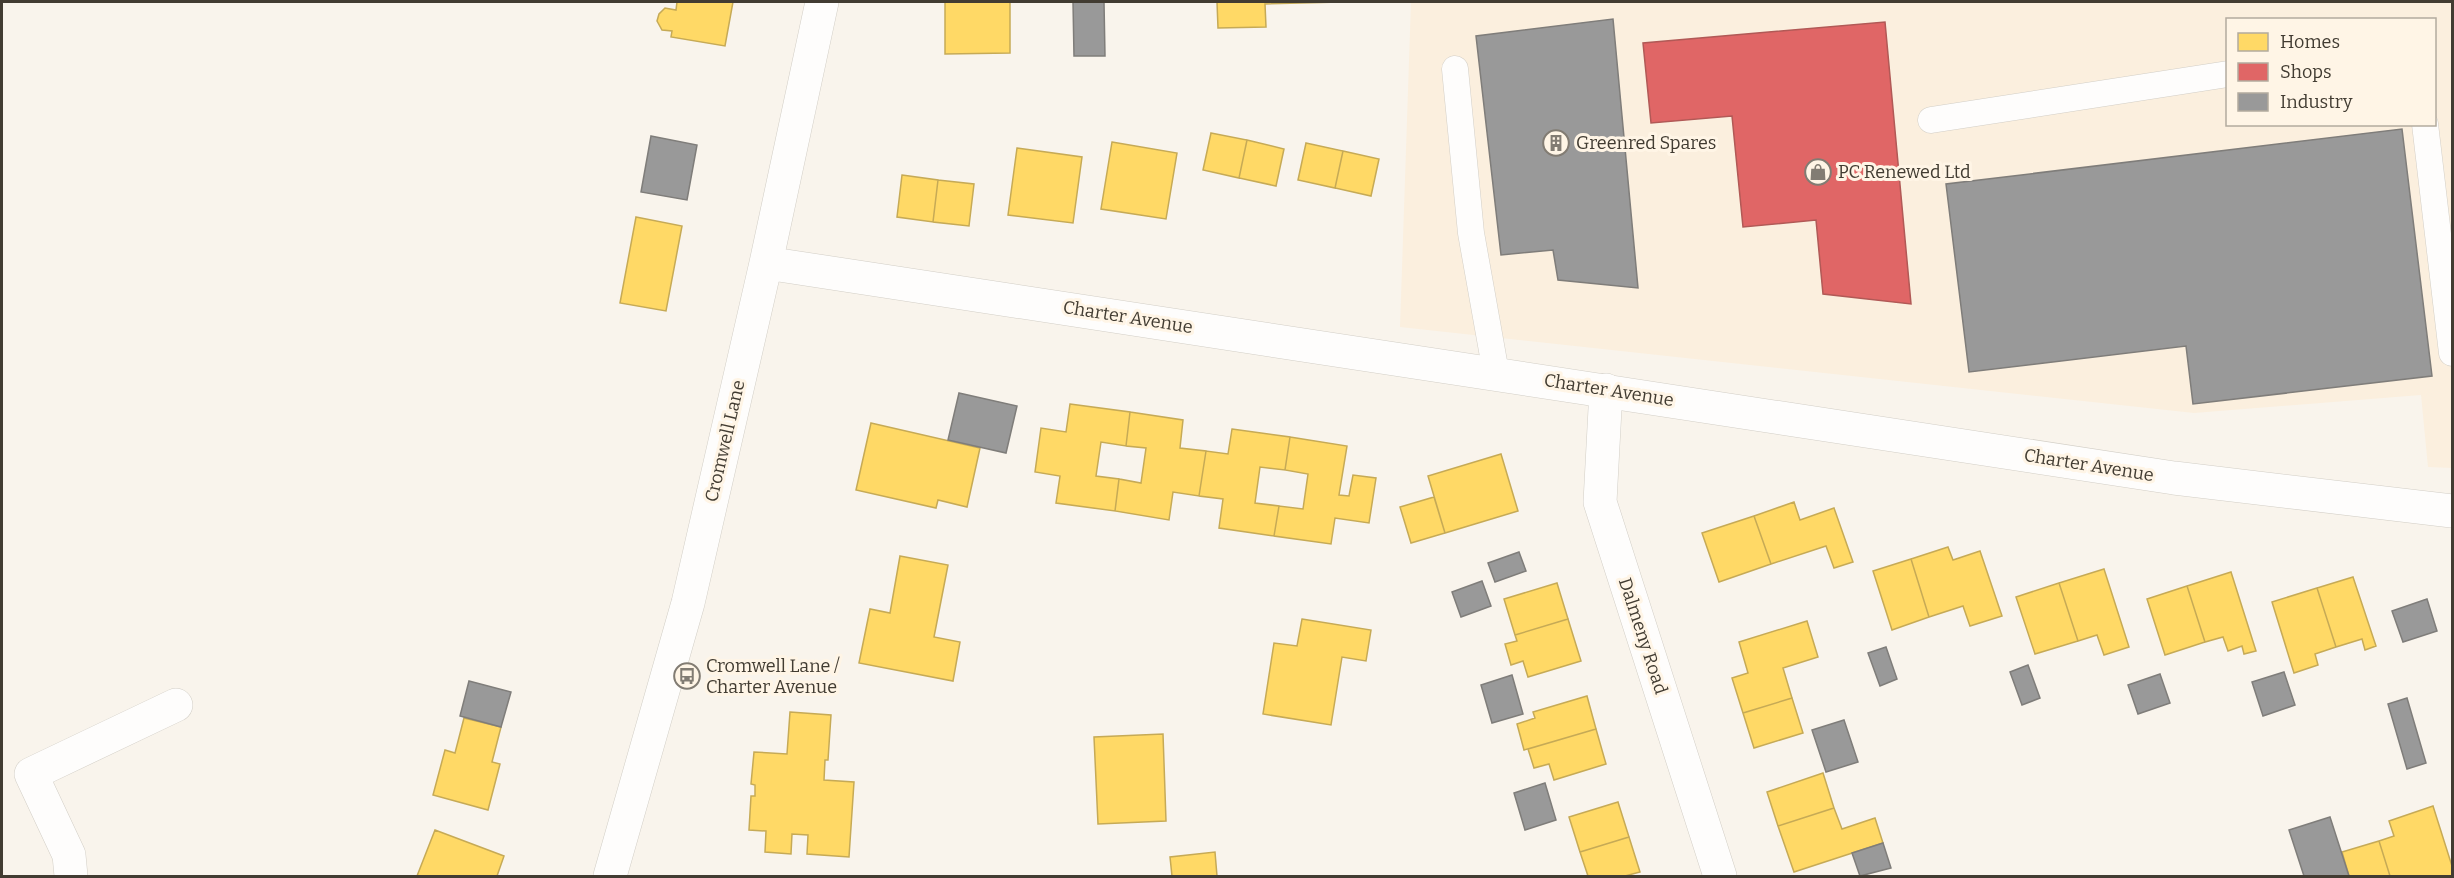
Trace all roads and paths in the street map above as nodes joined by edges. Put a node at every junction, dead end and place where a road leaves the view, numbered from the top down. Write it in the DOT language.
graph roads {
  1 [pos="822,2"];
  2 [pos="1455,69"];
  3 [pos="2226,74"];
  4 [pos="1931,120"];
  5 [pos="2426,126"];
  6 [pos="766,263"];
  7 [pos="2452,353"];
  8 [pos="1496,373"];
  9 [pos="1606,390"];
  10 [pos="2452,511"];
  11 [pos="176,705"];
  12 [pos="70,876"];
  13 [pos="610,876"];
  14 [pos="1720,876"];
  1 -- 6 [label="street, Cromwell Lane"];
  2 -- 8 [label="lane"];
  3 -- 4 [label="lane"];
  5 -- 7 [label="lane"];
  6 -- 8 [label="street, Charter Avenue"];
  6 -- 13 [label="street, Cromwell Lane"];
  8 -- 9 [label="street, Charter Avenue"];
  9 -- 10 [label="street, Charter Avenue"];
  9 -- 14 [label="street, Dalmeny Road"];
  11 -- 12 [label="street"];
}
